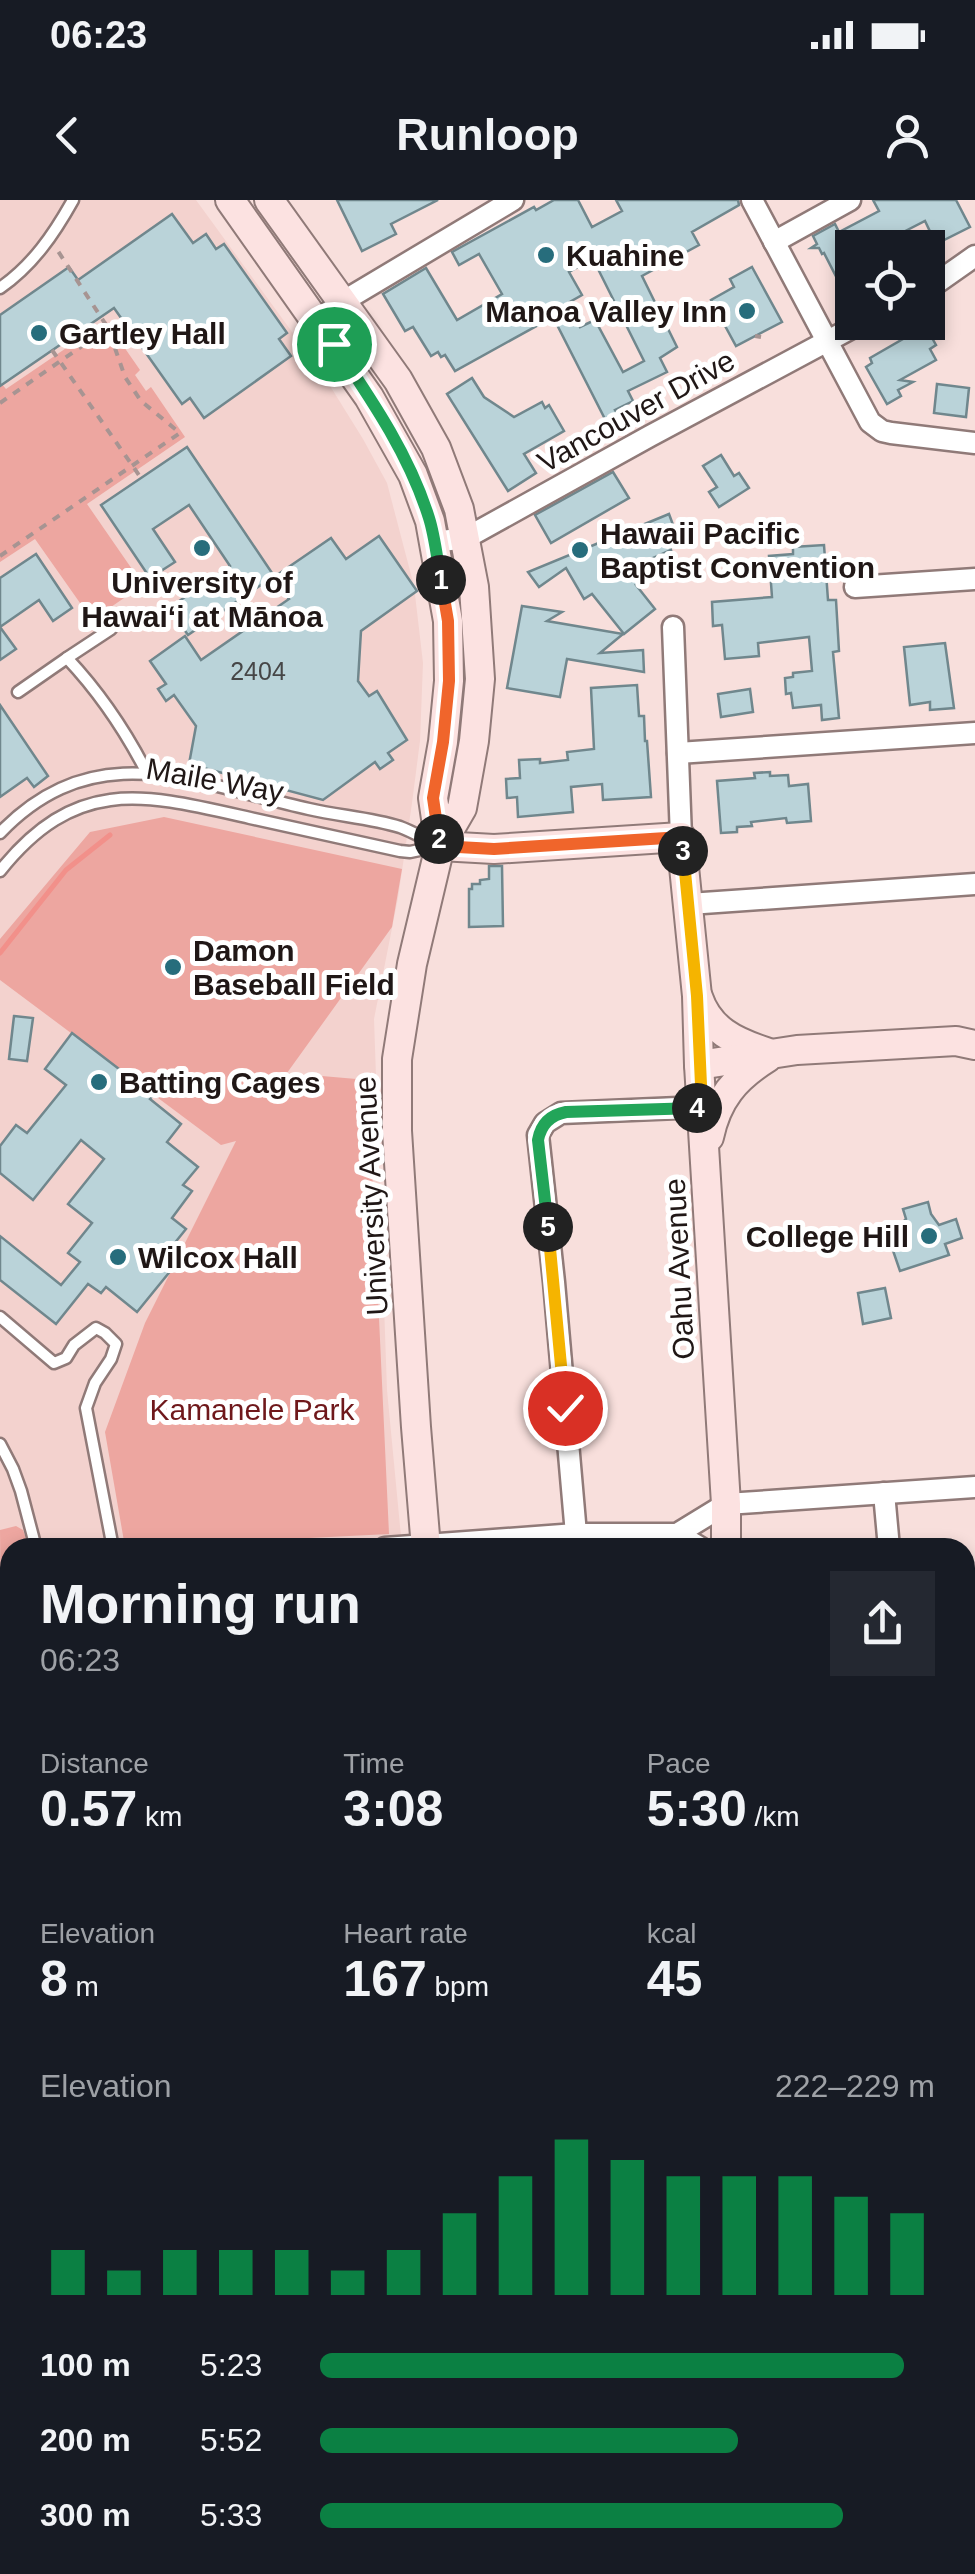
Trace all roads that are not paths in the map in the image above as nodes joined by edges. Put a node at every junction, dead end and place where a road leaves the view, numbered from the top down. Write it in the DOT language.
graph roads {
  1 [pos="73,200"];
  2 [pos="230,200"];
  3 [pos="270,200"];
  4 [pos="512,200"];
  5 [pos="752,200"];
  6 [pos="850,200"];
  7 [pos="774,242"];
  8 [pos="975,256"];
  9 [pos="945,278"];
  10 [pos="0,288"];
  11 [pos="342,302"];
  12 [pos="316,322"];
  13 [pos="835,337"];
  14 [pos="827,341"];
  15 [pos="975,442"];
  16 [pos="466,538"];
  17 [pos="434,542"];
  18 [pos="975,579"];
  19 [pos="855,587"];
  20 [pos="673,627"];
  21 [pos="112,629"];
  22 [pos="67,658"];
  23 [pos="18,692"];
  24 [pos="975,734"];
  25 [pos="678,753"];
  26 [pos="147,773"];
  27 [pos="0,833"];
  28 [pos="682,837"];
  29 [pos="440,846"];
  30 [pos="0,871"];
  31 [pos="975,884"];
  32 [pos="688,904"];
  33 [pos="697,996"];
  34 [pos="975,1045"];
  35 [pos="772,1054"];
  36 [pos="699,1065"];
  37 [pos="702,1107"];
  38 [pos="705,1156"];
  39 [pos="0,1318"];
  40 [pos="0,1444"];
  41 [pos="975,1487"];
  42 [pos="884,1493"];
  43 [pos="726,1504"];
  44 [pos="576,1534"];
  45 [pos="676,1534"];
  46 [pos="33,1538"];
  47 [pos="111,1538"];
  48 [pos="425,1538"];
  49 [pos="526,1538"];
  50 [pos="683,1538"];
  51 [pos="726,1538"];
  52 [pos="888,1538"];
  1 -- 10 [label="lane"];
  2 -- 12 [label="main road, University Avenue"];
  3 -- 11 [label="main road, University Avenue"];
  4 -- 11 [label="street"];
  5 -- 7 [label="street"];
  6 -- 7 [label="street"];
  7 -- 14 [label="street"];
  8 -- 9 [label="street"];
  11 -- 12 [label="street"];
  11 -- 16 [label="main road, University Avenue"];
  12 -- 17 [label="main road, University Avenue"];
  13 -- 14 [label="street, Vancouver Drive"];
  14 -- 15 [label="street"];
  14 -- 16 [label="street, Vancouver Drive"];
  16 -- 17 [label="street, Vancouver Drive"];
  16 -- 29 [label="main road, University Avenue"];
  17 -- 29 [label="main road, University Avenue"];
  18 -- 19 [label="street"];
  20 -- 25 [label="street, Oahu Avenue"];
  21 -- 22 [label="lane"];
  22 -- 23 [label="lane"];
  22 -- 26 [label="lane"];
  24 -- 25 [label="street"];
  25 -- 28 [label="street, Oahu Avenue"];
  26 -- 27 [label="lane, Maile Way"];
  26 -- 29 [label="lane, Maile Way"];
  28 -- 29 [label="main road, Maile Way"];
  28 -- 32 [label="main road, Oahu Avenue"];
  29 -- 30 [label="lane, Maile Way"];
  29 -- 48 [label="main road, University Avenue"];
  31 -- 32 [label="street"];
  32 -- 33 [label="main road, Oahu Avenue"];
  33 -- 35 [label="main road"];
  33 -- 36 [label="main road, Oahu Avenue"];
  34 -- 35 [label="main road"];
  35 -- 36 [label="main road"];
  35 -- 38 [label="main road"];
  36 -- 37 [label="main road, Oahu Avenue"];
  37 -- 38 [label="main road, Oahu Avenue"];
  37 -- 44 [label="street"];
  38 -- 43 [label="main road, Oahu Avenue"];
  39 -- 47 [label="lane"];
  40 -- 46 [label="lane"];
  41 -- 42 [label="street"];
  42 -- 43 [label="street"];
  42 -- 52 [label="street"];
  43 -- 45 [label="street"];
  43 -- 51 [label="main road, Oahu Avenue"];
  44 -- 45 [label="street"];
  44 -- 49 [label="street"];
  45 -- 50 [label="street"];
}
